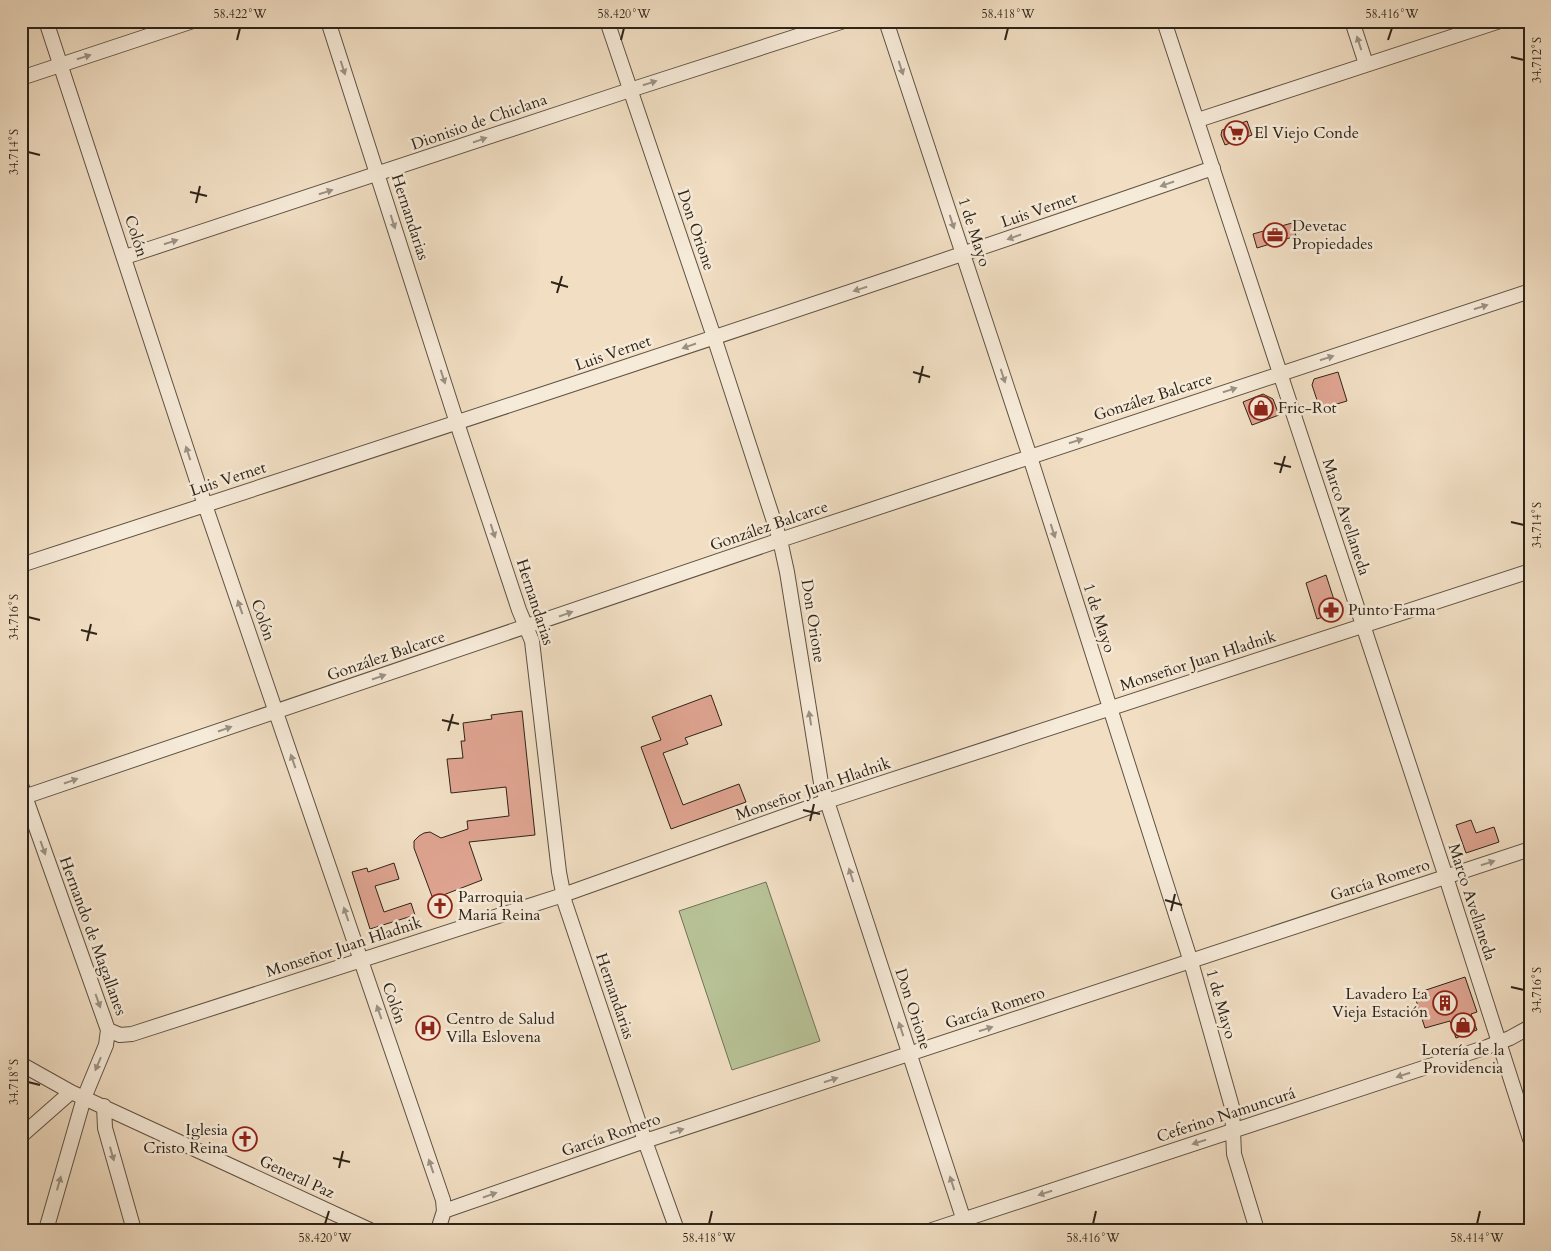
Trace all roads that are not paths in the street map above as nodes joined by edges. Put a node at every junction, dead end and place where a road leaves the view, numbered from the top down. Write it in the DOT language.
graph roads {
  1 [pos="46,21"];
  2 [pos="193,21"];
  3 [pos="328,21"];
  4 [pos="607,21"];
  5 [pos="844,21"];
  6 [pos="886,21"];
  7 [pos="1164,21"];
  8 [pos="1352,21"];
  9 [pos="1500,21"];
  10 [pos="60,64"];
  11 [pos="1366,64"];
  12 [pos="21,78"];
  13 [pos="630,90"];
  14 [pos="1198,120"];
  15 [pos="1214,168"];
  16 [pos="378,174"];
  17 [pos="963,254"];
  18 [pos="125,257"];
  19 [pos="1530,291"];
  20 [pos="714,337"];
  21 [pos="1281,374"];
  22 [pos="458,423"];
  23 [pos="1030,456"];
  24 [pos="205,505"];
  25 [pos="780,540"];
  26 [pos="21,565"];
  27 [pos="1530,570"];
  28 [pos="1364,626"];
  29 [pos="526,627"];
  30 [pos="1109,708"];
  31 [pos="276,712"];
  32 [pos="23,793"];
  33 [pos="827,802"];
  34 [pos="1530,849"];
  35 [pos="1446,877"];
  36 [pos="563,894"];
  37 [pos="362,961"];
  38 [pos="1191,962"];
  39 [pos="1530,1028"];
  40 [pos="108,1030"];
  41 [pos="1500,1043"];
  42 [pos="909,1054"];
  43 [pos="21,1064"];
  44 [pos="78,1095"];
  45 [pos="104,1106"];
  46 [pos="1233,1131"];
  47 [pos="21,1136"];
  48 [pos="1530,1139"];
  49 [pos="645,1141"];
  50 [pos="444,1211"];
  51 [pos="966,1224"];
  52 [pos="46,1230"];
  53 [pos="134,1230"];
  54 [pos="370,1230"];
  55 [pos="438,1230"];
  56 [pos="677,1230"];
  57 [pos="932,1230"];
  58 [pos="1257,1230"];
  1 -- 10 [label="street, Colón"];
  10 -- 2 [label="street, one-way"];
  3 -- 16 [label="street, Hernandarias, one-way"];
  4 -- 13 [label="street, Don Orione"];
  13 -- 5 [label="street, Dionisio de Chiclana, one-way"];
  6 -- 17 [label="street, 1 de Mayo, one-way"];
  7 -- 14 [label="street, Marco Avellaneda"];
  11 -- 8 [label="street, one-way"];
  9 -- 11 [label="street"];
  10 -- 12 [label="street"];
  10 -- 18 [label="street, Colón"];
  11 -- 14 [label="street"];
  16 -- 13 [label="street, Dionisio de Chiclana, one-way"];
  13 -- 20 [label="street, Don Orione"];
  14 -- 15 [label="street, Marco Avellaneda"];
  15 -- 17 [label="street, Luis Vernet, one-way"];
  15 -- 21 [label="street, Marco Avellaneda"];
  18 -- 16 [label="street, Dionisio de Chiclana, one-way"];
  16 -- 22 [label="street, Hernandarias, one-way"];
  17 -- 20 [label="street, Luis Vernet, one-way"];
  17 -- 23 [label="street, 1 de Mayo, one-way"];
  24 -- 18 [label="street, Colón, one-way"];
  21 -- 19 [label="street, González Balcarce, one-way"];
  20 -- 22 [label="street, Luis Vernet, one-way"];
  20 -- 25 [label="street, Don Orione"];
  23 -- 21 [label="street, González Balcarce, one-way"];
  21 -- 28 [label="street, Marco Avellaneda"];
  22 -- 24 [label="street, Luis Vernet"];
  22 -- 29 [label="street, Hernandarias, one-way"];
  23 -- 25 [label="street, González Balcarce"];
  23 -- 30 [label="street, 1 de Mayo, one-way"];
  24 -- 26 [label="street, Luis Vernet"];
  31 -- 24 [label="street, Colón, one-way"];
  29 -- 25 [label="street, González Balcarce, one-way"];
  33 -- 25 [label="street, Don Orione, one-way"];
  27 -- 28 [label="street, Monseñor Juan Hladnik"];
  28 -- 30 [label="street, Monseñor Juan Hladnik"];
  28 -- 35 [label="street, Marco Avellaneda"];
  31 -- 29 [label="street, González Balcarce, one-way"];
  29 -- 36 [label="street, Hernandarias"];
  30 -- 33 [label="street, Monseñor Juan Hladnik"];
  30 -- 38 [label="street, 1 de Mayo"];
  32 -- 31 [label="street, González Balcarce, one-way"];
  37 -- 31 [label="street, Colón, one-way"];
  32 -- 40 [label="street, Hernando de Magallanes, one-way"];
  33 -- 36 [label="street, Monseñor Juan Hladnik"];
  42 -- 33 [label="street, Don Orione, one-way"];
  35 -- 34 [label="street, García Romero, one-way"];
  35 -- 38 [label="street, García Romero"];
  35 -- 41 [label="street, Marco Avellaneda"];
  36 -- 37 [label="street, Monseñor Juan Hladnik"];
  36 -- 49 [label="street, Hernandarias"];
  37 -- 40 [label="street, Monseñor Juan Hladnik"];
  50 -- 37 [label="street, Colón, one-way"];
  42 -- 38 [label="street, García Romero, one-way"];
  38 -- 46 [label="street, 1 de Mayo"];
  39 -- 41 [label="street, Ceferino Namuncurá"];
  40 -- 44 [label="street, Hernando de Magallanes, one-way"];
  41 -- 46 [label="street, Ceferino Namuncurá, one-way"];
  41 -- 48 [label="street, Marco Avellaneda"];
  49 -- 42 [label="street, García Romero, one-way"];
  51 -- 42 [label="street, Don Orione, one-way"];
  43 -- 44 [label="street, General Paz"];
  44 -- 45 [label="street, General Paz"];
  44 -- 47 [label="street"];
  52 -- 44 [label="street, Hernando de Magallanes, one-way"];
  45 -- 53 [label="street, one-way"];
  45 -- 54 [label="street, General Paz"];
  46 -- 51 [label="street, Ceferino Namuncurá, one-way"];
  46 -- 58 [label="street, 1 de Mayo"];
  50 -- 49 [label="street, García Romero, one-way"];
  49 -- 56 [label="street, Hernandarias"];
  50 -- 55 [label="street"];
  51 -- 57 [label="street, Ceferino Namuncurá"];
}
